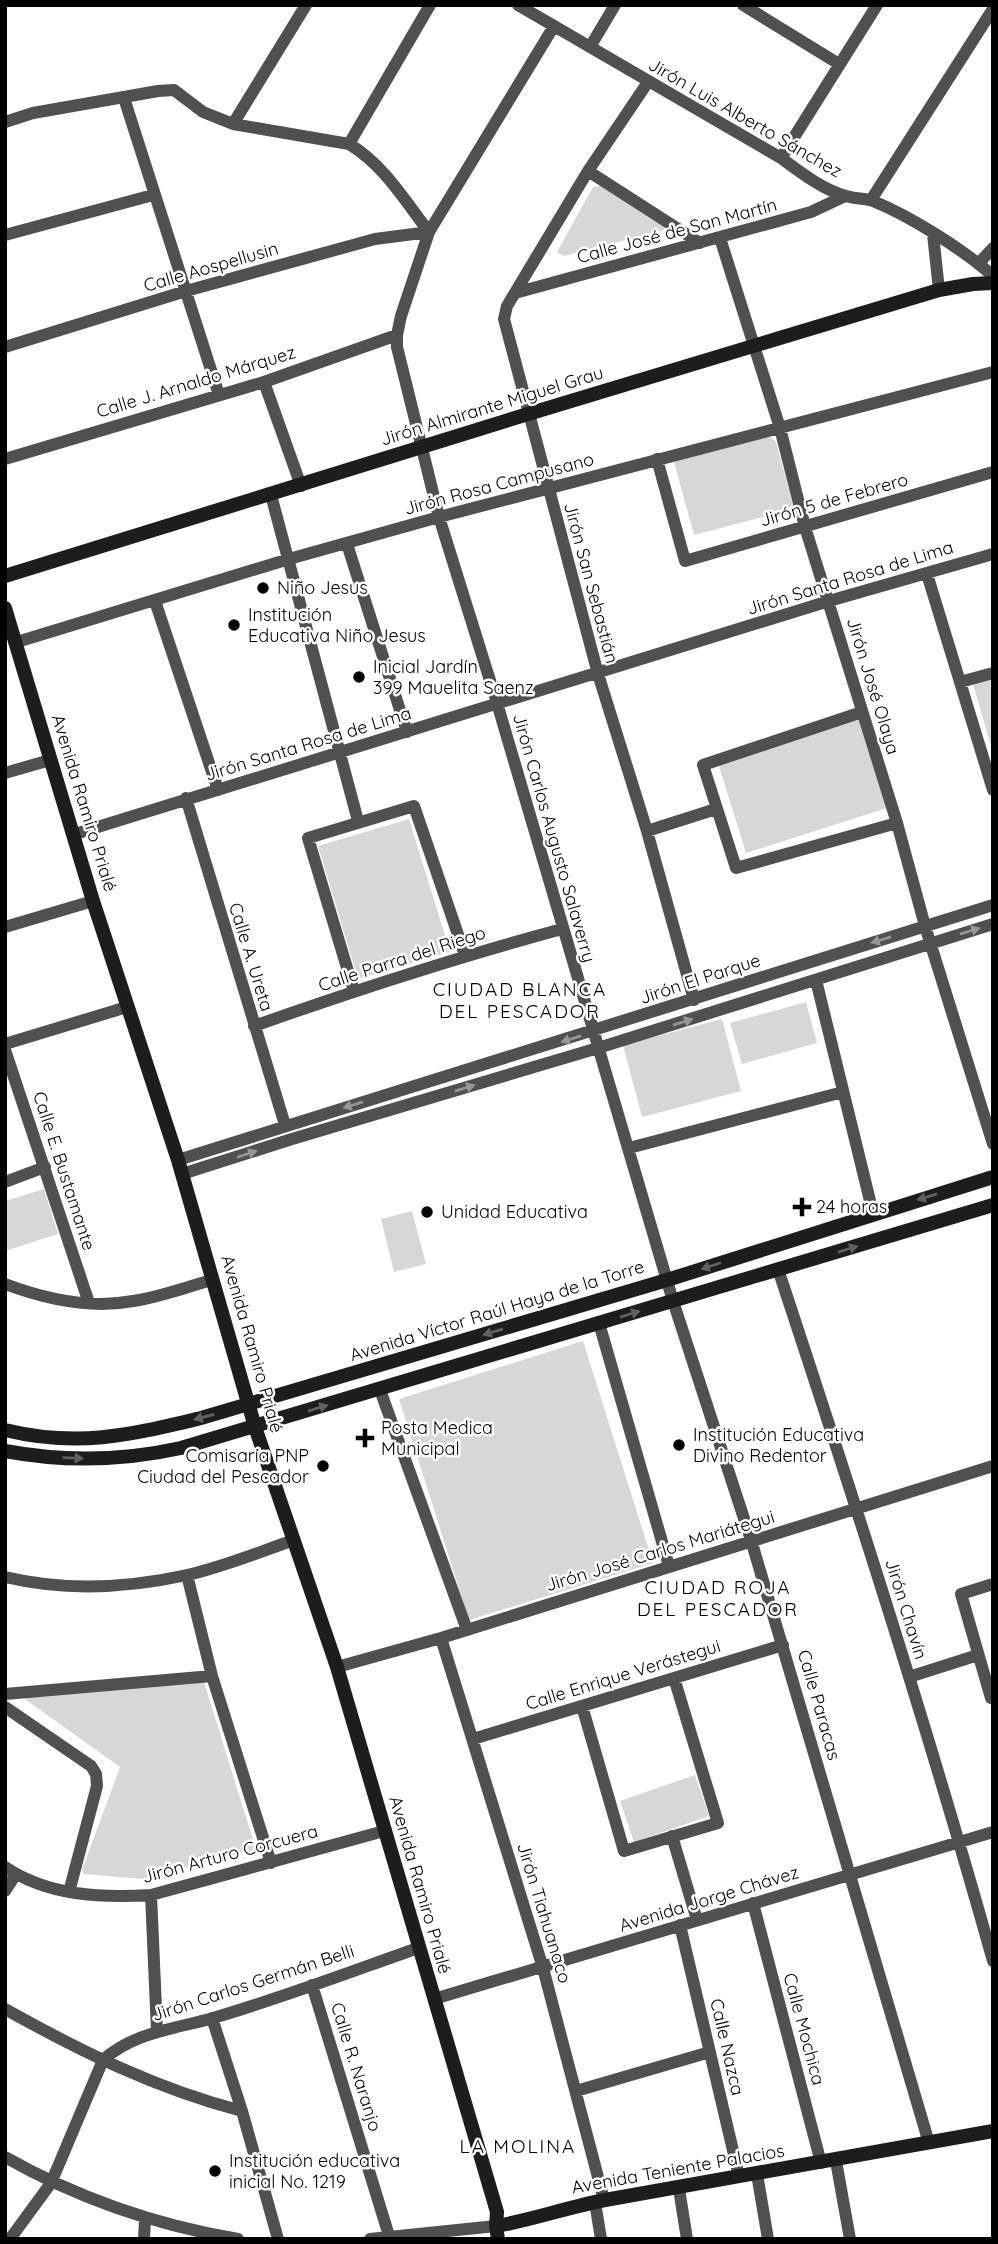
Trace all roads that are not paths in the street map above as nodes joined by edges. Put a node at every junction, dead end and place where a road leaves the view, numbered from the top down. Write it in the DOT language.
graph roads {
  1 [pos="306,5"];
  2 [pos="430,5"];
  3 [pos="517,5"];
  4 [pos="615,5"];
  5 [pos="743,5"];
  6 [pos="877,5"];
  7 [pos="993,9"];
  8 [pos="554,26"];
  9 [pos="590,47"];
  10 [pos="839,64"];
  11 [pos="648,82"];
  12 [pos="124,98"];
  13 [pos="5,122"];
  14 [pos="233,124"];
  15 [pos="349,144"];
  16 [pos="780,158"];
  17 [pos="588,171"];
  18 [pos="153,194"];
  19 [pos="845,196"];
  20 [pos="870,200"];
  21 [pos="429,232"];
  22 [pos="933,234"];
  23 [pos="5,235"];
  24 [pos="720,238"];
  25 [pos="700,243"];
  26 [pos="993,248"];
  27 [pos="979,263"];
  28 [pos="993,276"];
  29 [pos="993,283"];
  30 [pos="939,290"];
  31 [pos="186,291"];
  32 [pos="516,293"];
  33 [pos="397,335"];
  34 [pos="755,346"];
  35 [pos="5,347"];
  36 [pos="993,372"];
  37 [pos="264,382"];
  38 [pos="219,395"];
  39 [pos="528,414"];
  40 [pos="780,428"];
  41 [pos="422,448"];
  42 [pos="5,459"];
  43 [pos="657,459"];
  44 [pos="993,472"];
  45 [pos="301,486"];
  46 [pos="548,490"];
  47 [pos="271,495"];
  48 [pos="439,517"];
  49 [pos="805,527"];
  50 [pos="346,544"];
  51 [pos="993,554"];
  52 [pos="289,559"];
  53 [pos="928,574"];
  54 [pos="5,576"];
  55 [pos="155,601"];
  56 [pos="829,601"];
  57 [pos="5,608"];
  58 [pos="17,642"];
  59 [pos="993,673"];
  60 [pos="598,674"];
  61 [pos="960,682"];
  62 [pos="497,703"];
  63 [pos="862,712"];
  64 [pos="407,732"];
  65 [pos="339,753"];
  66 [pos="50,760"];
  67 [pos="5,773"];
  68 [pos="218,790"];
  69 [pos="993,790"];
  70 [pos="186,798"];
  71 [pos="716,809"];
  72 [pos="358,821"];
  73 [pos="897,823"];
  74 [pos="647,831"];
  75 [pos="75,834"];
  76 [pos="93,901"];
  77 [pos="993,905"];
  78 [pos="993,925"];
  79 [pos="925,926"];
  80 [pos="5,927"];
  81 [pos="562,929"];
  82 [pos="931,943"];
  83 [pos="465,955"];
  84 [pos="816,980"];
  85 [pos="354,990"];
  86 [pos="694,1000"];
  87 [pos="127,1007"];
  88 [pos="254,1026"];
  89 [pos="593,1032"];
  90 [pos="5,1044"];
  91 [pos="598,1048"];
  92 [pos="5,1050"];
  93 [pos="842,1093"];
  94 [pos="285,1125"];
  95 [pos="993,1144"];
  96 [pos="629,1148"];
  97 [pos="45,1167"];
  98 [pos="180,1167"];
  99 [pos="993,1177"];
  100 [pos="5,1182"];
  101 [pos="993,1205"];
  102 [pos="873,1213"];
  103 [pos="778,1269"];
  104 [pos="212,1280"];
  105 [pos="667,1280"];
  106 [pos="5,1284"];
  107 [pos="673,1301"];
  108 [pos="89,1303"];
  109 [pos="599,1323"];
  110 [pos="380,1390"];
  111 [pos="248,1405"];
  112 [pos="255,1427"];
  113 [pos="7,1435"];
  114 [pos="5,1451"];
  115 [pos="993,1466"];
  116 [pos="857,1508"];
  117 [pos="294,1540"];
  118 [pos="751,1540"];
  119 [pos="669,1566"];
  120 [pos="187,1575"];
  121 [pos="5,1577"];
  122 [pos="993,1584"];
  123 [pos="467,1630"];
  124 [pos="441,1638"];
  125 [pos="783,1645"];
  126 [pos="978,1655"];
  127 [pos="337,1667"];
  128 [pos="212,1676"];
  129 [pos="909,1677"];
  130 [pos="674,1678"];
  131 [pos="5,1694"];
  132 [pos="992,1697"];
  133 [pos="582,1706"];
  134 [pos="5,1707"];
  135 [pos="473,1738"];
  136 [pos="384,1830"];
  137 [pos="993,1832"];
  138 [pos="672,1836"];
  139 [pos="959,1841"];
  140 [pos="271,1863"];
  141 [pos="11,1870"];
  142 [pos="851,1876"];
  143 [pos="5,1891"];
  144 [pos="69,1892"];
  145 [pos="150,1895"];
  146 [pos="753,1903"];
  147 [pos="697,1920"];
  148 [pos="680,1925"];
  149 [pos="418,1948"];
  150 [pos="993,1961"];
  151 [pos="543,1968"];
  152 [pos="312,1985"];
  153 [pos="434,1999"];
  154 [pos="5,2009"];
  155 [pos="212,2018"];
  156 [pos="157,2031"];
  157 [pos="710,2052"];
  158 [pos="103,2060"];
  159 [pos="576,2091"];
  160 [pos="242,2111"];
  161 [pos="993,2131"];
  162 [pos="929,2143"];
  163 [pos="5,2157"];
  164 [pos="828,2162"];
  165 [pos="757,2174"];
  166 [pos="738,2176"];
  167 [pos="51,2183"];
  168 [pos="679,2189"];
  169 [pos="600,2201"];
  170 [pos="145,2219"];
  171 [pos="501,2228"];
  172 [pos="390,2238"];
  173 [pos="10,2239"];
  174 [pos="144,2239"];
  175 [pos="238,2239"];
  176 [pos="278,2239"];
  177 [pos="370,2239"];
  178 [pos="601,2239"];
  179 [pos="687,2239"];
  180 [pos="768,2239"];
  181 [pos="850,2239"];
  1 -- 14 [label="street"];
  2 -- 15 [label="street"];
  3 -- 8 [label="street, Jirón Luis Alberto Sánchez"];
  4 -- 9 [label="street"];
  5 -- 10 [label="street"];
  6 -- 10 [label="street"];
  7 -- 20 [label="street"];
  8 -- 9 [label="street, Jirón Luis Alberto Sánchez"];
  8 -- 21 [label="street, Jirón Carlos Augusto Salaverry"];
  9 -- 11 [label="street, Jirón Luis Alberto Sánchez"];
  10 -- 16 [label="street"];
  11 -- 16 [label="street, Jirón Luis Alberto Sánchez"];
  11 -- 17 [label="street, Jirón San Sebastián"];
  12 -- 13 [label="street"];
  12 -- 14 [label="street"];
  12 -- 18 [label="street"];
  14 -- 15 [label="street"];
  15 -- 21 [label="street"];
  16 -- 19 [label="street, Jirón Luis Alberto Sánchez"];
  17 -- 25 [label="street"];
  17 -- 32 [label="street, Jirón San Sebastián"];
  18 -- 23 [label="street"];
  18 -- 31 [label="street"];
  19 -- 20 [label="street, Jirón Luis Alberto Sánchez"];
  19 -- 24 [label="street, Calle José de San Martín"];
  20 -- 22 [label="street, Jirón Luis Alberto Sánchez"];
  21 -- 31 [label="street, Calle Aospellusin"];
  21 -- 33 [label="street, Jirón Carlos Augusto Salaverry"];
  22 -- 27 [label="street, Jirón Luis Alberto Sánchez"];
  22 -- 30 [label="street"];
  24 -- 25 [label="street, Calle José de San Martín"];
  24 -- 34 [label="street, Jirón José Olaya"];
  25 -- 32 [label="street, Calle José de San Martín"];
  26 -- 27 [label="street"];
  27 -- 28 [label="street, Jirón Luis Alberto Sánchez"];
  29 -- 30 [label="street, Jirón Almirante Miguel Grau"];
  30 -- 34 [label="street, Jirón Almirante Miguel Grau"];
  31 -- 35 [label="street, Calle Aospellusin"];
  31 -- 38 [label="street"];
  32 -- 39 [label="street, Jirón San Sebastián"];
  33 -- 37 [label="street, Calle J. Arnaldo Márquez"];
  33 -- 41 [label="street, Jirón Carlos Augusto Salaverry"];
  34 -- 39 [label="street, Jirón Almirante Miguel Grau"];
  34 -- 40 [label="street, Jirón José Olaya"];
  36 -- 40 [label="street, Jirón Rosa Campusano"];
  37 -- 38 [label="street, Calle J. Arnaldo Márquez"];
  37 -- 45 [label="street"];
  38 -- 42 [label="street, Calle J. Arnaldo Márquez"];
  39 -- 41 [label="street, Jirón Almirante Miguel Grau"];
  39 -- 46 [label="street, Jirón San Sebastián"];
  40 -- 43 [label="street, Jirón Rosa Campusano"];
  40 -- 49 [label="street, Jirón José Olaya"];
  41 -- 45 [label="street, Jirón Almirante Miguel Grau"];
  41 -- 48 [label="street, Jirón Carlos Augusto Salaverry"];
  43 -- 46 [label="street, Jirón Rosa Campusano"];
  43 -- 49 [label="street, Jirón 5 de Febrero"];
  44 -- 49 [label="street, Jirón 5 de Febrero"];
  45 -- 47 [label="street, Jirón Almirante Miguel Grau"];
  46 -- 48 [label="street, Jirón Rosa Campusano"];
  46 -- 60 [label="street, Jirón San Sebastián"];
  47 -- 52 [label="street"];
  47 -- 54 [label="street, Jirón Almirante Miguel Grau"];
  48 -- 50 [label="street, Jirón Rosa Campusano"];
  48 -- 62 [label="street, Jirón Carlos Augusto Salaverry"];
  49 -- 56 [label="street, Jirón José Olaya"];
  50 -- 52 [label="street, Jirón Rosa Campusano"];
  50 -- 64 [label="street"];
  51 -- 53 [label="street, Jirón Santa Rosa de Lima"];
  52 -- 55 [label="street, Jirón Rosa Campusano"];
  52 -- 65 [label="street"];
  53 -- 56 [label="street, Jirón Santa Rosa de Lima"];
  53 -- 61 [label="street"];
  55 -- 58 [label="street, Jirón Rosa Campusano"];
  55 -- 68 [label="street"];
  56 -- 60 [label="street, Jirón Santa Rosa de Lima"];
  56 -- 63 [label="street, Jirón José Olaya"];
  57 -- 58 [label="street, Avenida Ramiro Prialé"];
  58 -- 66 [label="street, Avenida Ramiro Prialé"];
  59 -- 61 [label="street"];
  60 -- 62 [label="street, Jirón Santa Rosa de Lima"];
  60 -- 74 [label="street, Jirón San Sebastián"];
  61 -- 69 [label="street"];
  62 -- 64 [label="street, Jirón Santa Rosa de Lima"];
  62 -- 81 [label="street, Jirón Carlos Augusto Salaverry"];
  63 -- 71 [label="street"];
  63 -- 73 [label="street, Jirón José Olaya"];
  64 -- 65 [label="street, Jirón Santa Rosa de Lima"];
  65 -- 68 [label="street, Jirón Santa Rosa de Lima"];
  65 -- 72 [label="street"];
  66 -- 67 [label="street"];
  66 -- 75 [label="street, Avenida Ramiro Prialé"];
  68 -- 70 [label="street, Jirón Santa Rosa de Lima"];
  70 -- 75 [label="street, Jirón Santa Rosa de Lima"];
  70 -- 88 [label="street, Calle A. Ureta"];
  71 -- 73 [label="street"];
  71 -- 74 [label="street"];
  72 -- 83 [label="street"];
  72 -- 85 [label="street"];
  73 -- 79 [label="street, Jirón José Olaya"];
  74 -- 86 [label="street, Jirón San Sebastián"];
  75 -- 76 [label="street, Avenida Ramiro Prialé"];
  76 -- 80 [label="street"];
  76 -- 87 [label="street, Avenida Ramiro Prialé"];
  77 -- 79 [label="street, Jirón El Parque"];
  82 -- 78 [label="street, Jirón El Parque, one-way"];
  79 -- 82 [label="street, Jirón José Olaya"];
  79 -- 86 [label="street, Jirón El Parque, one-way"];
  81 -- 83 [label="street, Calle Parra del Riego"];
  81 -- 89 [label="street, Jirón Carlos Augusto Salaverry"];
  82 -- 84 [label="street, Jirón El Parque"];
  82 -- 95 [label="street, Jirón José Olaya"];
  83 -- 85 [label="street, Calle Parra del Riego"];
  91 -- 84 [label="street, Jirón El Parque, one-way"];
  84 -- 93 [label="street"];
  85 -- 88 [label="street, Calle Parra del Riego"];
  86 -- 89 [label="street, Jirón El Parque"];
  87 -- 90 [label="street"];
  87 -- 98 [label="street, Avenida Ramiro Prialé"];
  88 -- 94 [label="street, Calle A. Ureta"];
  89 -- 91 [label="street, Jirón Carlos Augusto Salaverry"];
  89 -- 94 [label="street, Jirón El Parque, one-way"];
  91 -- 96 [label="street, Jirón Carlos Augusto Salaverry"];
  98 -- 91 [label="street, Jirón El Parque, one-way"];
  92 -- 97 [label="street, Calle E. Bustamante"];
  93 -- 96 [label="street"];
  93 -- 102 [label="street"];
  94 -- 98 [label="street, Jirón El Parque"];
  96 -- 105 [label="street, Jirón Carlos Augusto Salaverry"];
  97 -- 100 [label="street"];
  97 -- 108 [label="street, Calle E. Bustamante"];
  98 -- 104 [label="street, Avenida Ramiro Prialé"];
  99 -- 102 [label="street, Avenida Víctor Raúl Haya de la Torre, one-way"];
  103 -- 101 [label="street, one-way"];
  102 -- 105 [label="street, Avenida Víctor Raúl Haya de la Torre, one-way"];
  103 -- 107 [label="street"];
  103 -- 116 [label="street, Jirón Chavín"];
  104 -- 108 [label="street"];
  104 -- 111 [label="street, Avenida Ramiro Prialé"];
  105 -- 107 [label="street, Calle Paracas"];
  105 -- 111 [label="street, Avenida Víctor Raúl Haya de la Torre, one-way"];
  106 -- 108 [label="street"];
  109 -- 107 [label="street, one-way"];
  107 -- 118 [label="street, Calle Paracas"];
  109 -- 110 [label="street"];
  109 -- 119 [label="street"];
  112 -- 110 [label="street, one-way"];
  110 -- 123 [label="street"];
  111 -- 112 [label="street, Avenida Ramiro Prialé"];
  111 -- 113 [label="street, Avenida Víctor Raúl Haya de la Torre, one-way"];
  114 -- 112 [label="street, one-way"];
  112 -- 117 [label="street, Avenida Ramiro Prialé"];
  115 -- 116 [label="street, Jirón José Carlos Mariátegui"];
  116 -- 118 [label="street, Jirón José Carlos Mariátegui"];
  116 -- 129 [label="street, Jirón Chavín"];
  117 -- 120 [label="street"];
  117 -- 127 [label="street, Avenida Ramiro Prialé"];
  118 -- 119 [label="street, Jirón José Carlos Mariátegui"];
  118 -- 125 [label="street, Calle Paracas"];
  119 -- 123 [label="street, Jirón José Carlos Mariátegui"];
  120 -- 121 [label="street"];
  120 -- 128 [label="street"];
  122 -- 126 [label="street"];
  123 -- 124 [label="street, Jirón José Carlos Mariátegui"];
  124 -- 127 [label="street, Jirón José Carlos Mariátegui"];
  124 -- 135 [label="street, Jirón Tiahuanaco"];
  125 -- 130 [label="street, Calle Enrique Verástegui"];
  125 -- 142 [label="street, Calle Paracas"];
  126 -- 129 [label="street"];
  126 -- 132 [label="street"];
  127 -- 136 [label="street, Avenida Ramiro Prialé"];
  128 -- 131 [label="street"];
  128 -- 140 [label="street"];
  129 -- 139 [label="street, Jirón Chavín"];
  130 -- 133 [label="street, Calle Enrique Verástegui"];
  130 -- 138 [label="street"];
  133 -- 135 [label="street, Calle Enrique Verástegui"];
  133 -- 138 [label="street"];
  134 -- 144 [label="street"];
  135 -- 151 [label="street, Jirón Tiahuanaco"];
  136 -- 140 [label="street, Jirón Arturo Corcuera"];
  136 -- 149 [label="street, Avenida Ramiro Prialé"];
  137 -- 139 [label="street, Avenida Jorge Chávez"];
  138 -- 147 [label="street"];
  139 -- 142 [label="street, Avenida Jorge Chávez"];
  139 -- 150 [label="street, Jirón Chavín"];
  140 -- 145 [label="street, Jirón Arturo Corcuera"];
  141 -- 143 [label="street"];
  141 -- 144 [label="street, Jirón Arturo Corcuera"];
  142 -- 146 [label="street, Avenida Jorge Chávez"];
  142 -- 162 [label="street, Calle Paracas"];
  144 -- 145 [label="street, Jirón Arturo Corcuera"];
  145 -- 156 [label="street"];
  146 -- 147 [label="street, Avenida Jorge Chávez"];
  146 -- 164 [label="street, Calle Mochica"];
  147 -- 148 [label="street, Avenida Jorge Chávez"];
  148 -- 151 [label="street, Avenida Jorge Chávez"];
  148 -- 157 [label="street, Calle Nazca"];
  149 -- 152 [label="street, Jirón Carlos Germán Belli"];
  149 -- 153 [label="street, Avenida Ramiro Prialé"];
  151 -- 153 [label="street, Avenida Jorge Chávez"];
  151 -- 159 [label="street, Jirón Tiahuanaco"];
  152 -- 155 [label="street, Jirón Carlos Germán Belli"];
  152 -- 172 [label="street, Calle R. Naranjo"];
  153 -- 171 [label="street, Avenida Ramiro Prialé"];
  154 -- 158 [label="street"];
  155 -- 156 [label="street, Jirón Carlos Germán Belli"];
  155 -- 160 [label="street"];
  156 -- 158 [label="street, Jirón Carlos Germán Belli"];
  157 -- 159 [label="street"];
  157 -- 166 [label="street, Calle Nazca"];
  158 -- 160 [label="street"];
  158 -- 167 [label="street"];
  159 -- 169 [label="street, Jirón Tiahuanaco"];
  160 -- 176 [label="street"];
  161 -- 162 [label="street, Avenida Teniente Palacios"];
  162 -- 164 [label="street, Avenida Teniente Palacios"];
  163 -- 167 [label="street"];
  164 -- 165 [label="street, Avenida Teniente Palacios"];
  164 -- 181 [label="street, Calle Mochica"];
  165 -- 166 [label="street, Avenida Teniente Palacios"];
  165 -- 180 [label="street"];
  166 -- 168 [label="street, Avenida Teniente Palacios"];
  167 -- 170 [label="street"];
  167 -- 173 [label="street"];
  168 -- 169 [label="street, Avenida Teniente Palacios"];
  168 -- 179 [label="street"];
  169 -- 171 [label="street, Avenida Teniente Palacios"];
  169 -- 178 [label="street, Jirón Tiahuanaco"];
  170 -- 174 [label="street"];
  170 -- 175 [label="street"];
  171 -- 172 [label="street, Avenida Teniente Palacios"];
  172 -- 177 [label="street, Avenida Teniente Palacios"];
}
